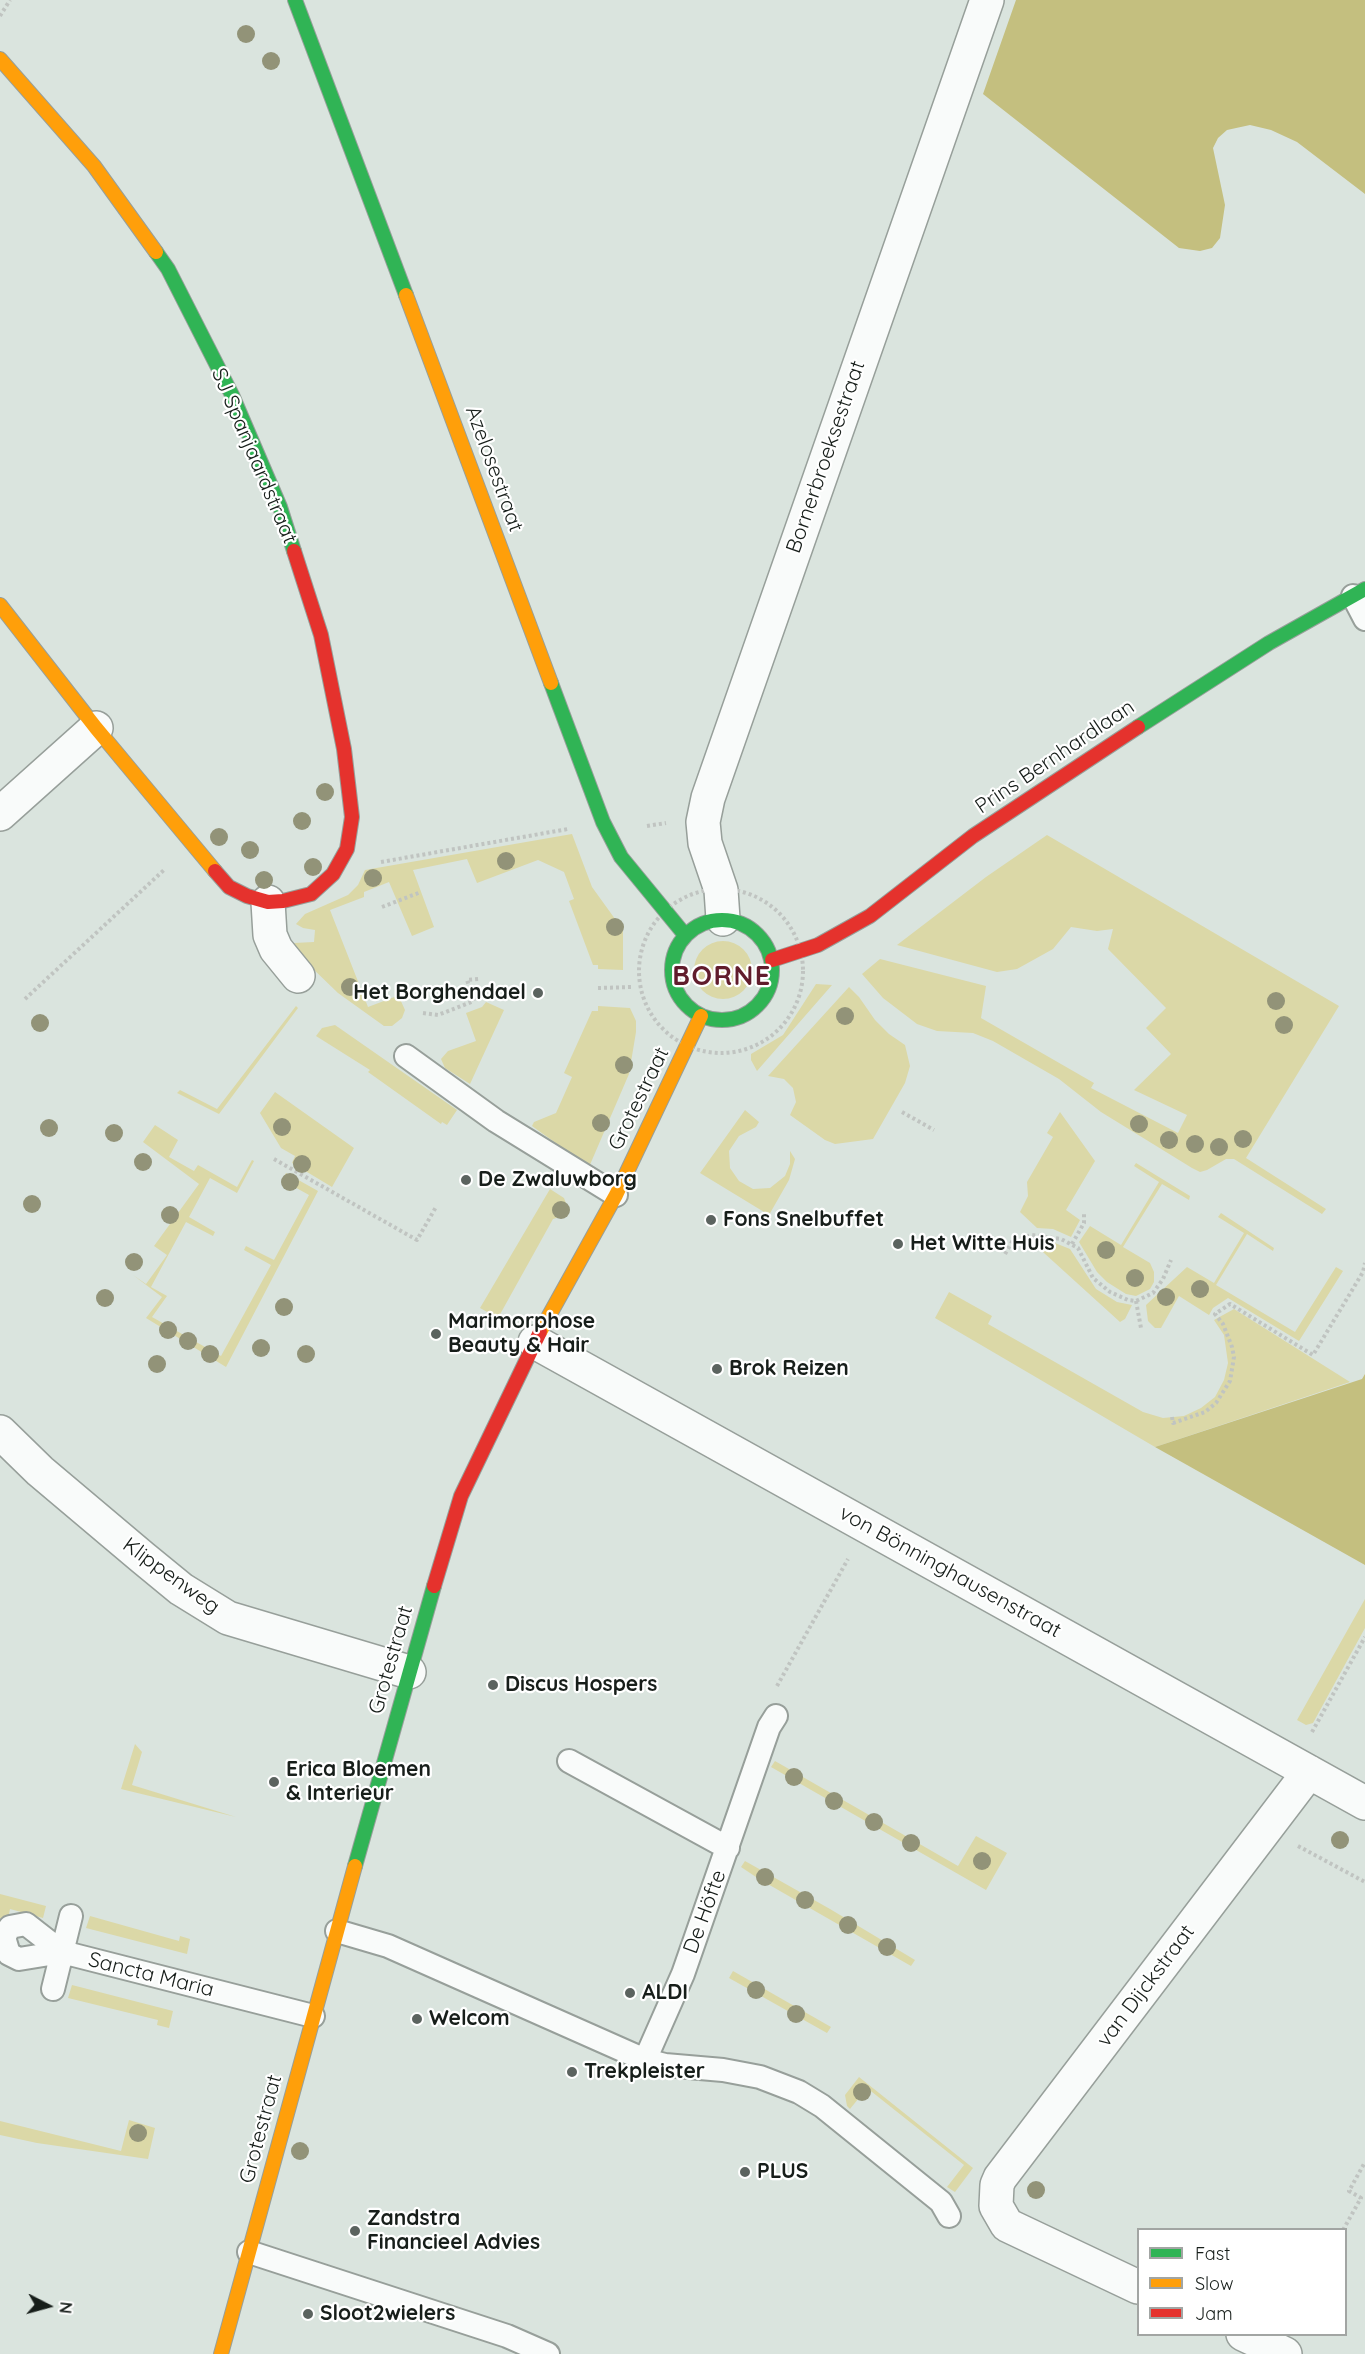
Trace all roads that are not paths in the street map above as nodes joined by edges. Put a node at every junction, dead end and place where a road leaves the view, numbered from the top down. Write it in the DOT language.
graph roads {
  1 [pos="296,0"];
  2 [pos="987,0"];
  3 [pos="0,59"];
  4 [pos="1359,592"];
  5 [pos="0,605"];
  6 [pos="1365,619"];
  7 [pos="96,728"];
  8 [pos="0,814"];
  9 [pos="268,902"];
  10 [pos="722,904"];
  11 [pos="685,936"];
  12 [pos="772,960"];
  13 [pos="297,976"];
  14 [pos="701,1016"];
  15 [pos="406,1056"];
  16 [pos="616,1195"];
  17 [pos="535,1342"];
  18 [pos="0,1432"];
  19 [pos="409,1672"];
  20 [pos="776,1716"];
  21 [pos="569,1761"];
  22 [pos="1301,1768"];
  23 [pos="1365,1803"];
  24 [pos="728,1848"];
  25 [pos="71,1916"];
  26 [pos="337,1931"];
  27 [pos="62,1952"];
  28 [pos="53,1989"];
  29 [pos="313,2016"];
  30 [pos="645,2060"];
  31 [pos="949,2216"];
  32 [pos="249,2252"];
  33 [pos="1137,2287"];
  34 [pos="1247,2336"];
  35 [pos="221,2354"];
  36 [pos="548,2354"];
  37 [pos="1285,2354"];
  1 -- 11 [label="street, Azelosestraat"];
  2 -- 10 [label="street, Bornerbroeksestraat"];
  3 -- 9 [label="street, SJ Spanjaardstraat"];
  4 -- 6 [label="lane"];
  4 -- 12 [label="street, Prins Bernhardlaan"];
  5 -- 7 [label="street, SJ Spanjaardstraat"];
  7 -- 8 [label="street"];
  7 -- 9 [label="street, SJ Spanjaardstraat"];
  9 -- 13 [label="street"];
  10 -- 11 [label="street"];
  10 -- 12 [label="street"];
  11 -- 14 [label="street"];
  12 -- 14 [label="street"];
  14 -- 16 [label="street, Grotestraat"];
  15 -- 16 [label="lane"];
  16 -- 17 [label="street, Grotestraat"];
  17 -- 19 [label="street, Grotestraat"];
  17 -- 22 [label="street, von Bönninghausenstraat"];
  18 -- 19 [label="street, Klippenweg"];
  19 -- 26 [label="street, Grotestraat"];
  20 -- 24 [label="lane, De Höfte"];
  21 -- 24 [label="lane"];
  22 -- 23 [label="street, von Bönninghausenstraat"];
  22 -- 33 [label="street, van Dijckstraat"];
  24 -- 30 [label="lane, De Höfte"];
  25 -- 27 [label="lane"];
  26 -- 29 [label="street, Grotestraat"];
  26 -- 30 [label="lane"];
  27 -- 27 [label="lane, Sancta Maria"];
  27 -- 28 [label="lane"];
  27 -- 29 [label="lane, Sancta Maria"];
  29 -- 32 [label="street, Grotestraat"];
  30 -- 31 [label="lane"];
  32 -- 35 [label="street, Grotestraat"];
  32 -- 36 [label="lane"];
  34 -- 37 [label="street"];
}
